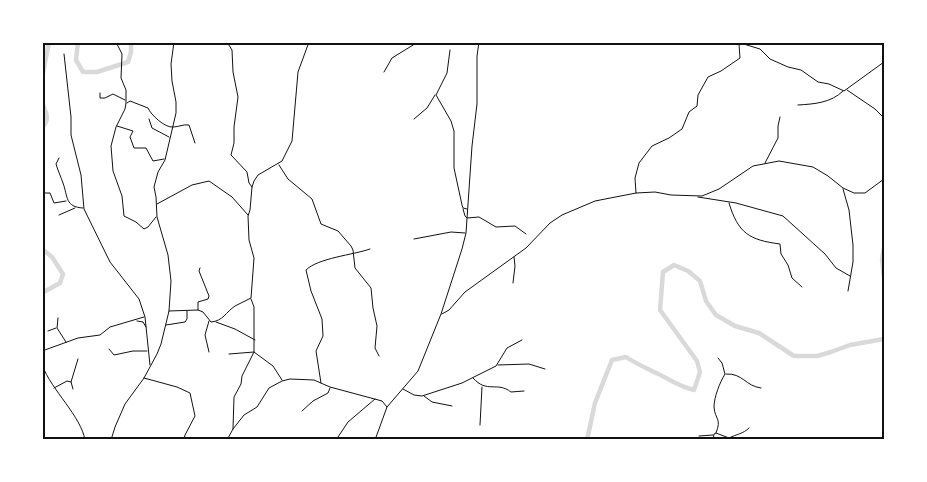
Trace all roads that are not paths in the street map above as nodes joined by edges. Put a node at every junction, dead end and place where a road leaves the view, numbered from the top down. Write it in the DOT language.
graph roads {
  1 [pos="116,42"];
  2 [pos="174,42"];
  3 [pos="227,42"];
  4 [pos="309,42"];
  5 [pos="418,42"];
  6 [pos="479,42"];
  7 [pos="738,43"];
  8 [pos="450,50"];
  9 [pos="64,54"];
  10 [pos="884,62"];
  11 [pos="384,72"];
  12 [pos="847,90"];
  13 [pos="844,91"];
  14 [pos="100,93"];
  15 [pos="436,95"];
  16 [pos="126,100"];
  17 [pos="126,104"];
  18 [pos="798,105"];
  19 [pos="780,117"];
  20 [pos="884,118"];
  21 [pos="150,119"];
  22 [pos="414,120"];
  23 [pos="116,126"];
  24 [pos="171,128"];
  25 [pos="170,137"];
  26 [pos="195,143"];
  27 [pos="59,158"];
  28 [pos="165,158"];
  29 [pos="764,163"];
  30 [pos="278,165"];
  31 [pos="884,179"];
  32 [pos="252,187"];
  33 [pos="843,188"];
  34 [pos="42,193"];
  35 [pos="636,193"];
  36 [pos="695,196"];
  37 [pos="67,200"];
  38 [pos="729,202"];
  39 [pos="157,204"];
  40 [pos="75,208"];
  41 [pos="84,208"];
  42 [pos="463,208"];
  43 [pos="468,209"];
  44 [pos="59,215"];
  45 [pos="248,216"];
  46 [pos="157,217"];
  47 [pos="467,218"];
  48 [pos="466,233"];
  49 [pos="526,234"];
  50 [pos="414,239"];
  51 [pos="370,249"];
  52 [pos="354,254"];
  53 [pos="514,256"];
  54 [pos="200,268"];
  55 [pos="850,276"];
  56 [pos="513,283"];
  57 [pos="802,287"];
  58 [pos="848,292"];
  59 [pos="251,298"];
  60 [pos="187,310"];
  61 [pos="198,310"];
  62 [pos="169,311"];
  63 [pos="441,314"];
  64 [pos="145,317"];
  65 [pos="58,318"];
  66 [pos="136,320"];
  67 [pos="210,321"];
  68 [pos="215,322"];
  69 [pos="165,325"];
  70 [pos="146,327"];
  71 [pos="57,328"];
  72 [pos="48,331"];
  73 [pos="255,340"];
  74 [pos="522,340"];
  75 [pos="66,342"];
  76 [pos="108,349"];
  77 [pos="42,351"];
  78 [pos="147,351"];
  79 [pos="208,352"];
  80 [pos="254,352"];
  81 [pos="230,354"];
  82 [pos="379,356"];
  83 [pos="718,358"];
  84 [pos="78,359"];
  85 [pos="42,365"];
  86 [pos="497,365"];
  87 [pos="150,366"];
  88 [pos="545,369"];
  89 [pos="725,374"];
  90 [pos="144,378"];
  91 [pos="472,378"];
  92 [pos="282,381"];
  93 [pos="71,382"];
  94 [pos="322,383"];
  95 [pos="482,386"];
  96 [pos="330,387"];
  97 [pos="54,388"];
  98 [pos="73,388"];
  99 [pos="761,388"];
  100 [pos="403,389"];
  101 [pos="524,391"];
  102 [pos="423,396"];
  103 [pos="375,399"];
  104 [pos="452,406"];
  105 [pos="387,407"];
  106 [pos="302,411"];
  107 [pos="480,425"];
  108 [pos="749,428"];
  109 [pos="233,429"];
  110 [pos="715,434"];
  111 [pos="699,436"];
  112 [pos="85,440"];
  113 [pos="112,440"];
  114 [pos="184,440"];
  115 [pos="227,440"];
  116 [pos="336,440"];
  117 [pos="375,440"];
  118 [pos="713,440"];
  1 -- 16 [label="street"];
  2 -- 24 [label="street"];
  3 -- 32 [label="street"];
  4 -- 30 [label="street"];
  5 -- 11 [label="street"];
  6 -- 43 [label="street"];
  7 -- 13 [label="street"];
  7 -- 35 [label="street"];
  8 -- 15 [label="street"];
  9 -- 41 [label="street"];
  10 -- 12 [label="street"];
  12 -- 13 [label="street"];
  12 -- 20 [label="street"];
  13 -- 18 [label="street"];
  14 -- 16 [label="street"];
  15 -- 22 [label="street"];
  15 -- 42 [label="street"];
  16 -- 17 [label="street"];
  17 -- 23 [label="street"];
  17 -- 24 [label="street"];
  19 -- 29 [label="street"];
  21 -- 25 [label="street"];
  23 -- 28 [label="street"];
  23 -- 46 [label="street"];
  24 -- 25 [label="street"];
  24 -- 26 [label="street"];
  25 -- 28 [label="street"];
  27 -- 37 [label="street"];
  28 -- 39 [label="street"];
  29 -- 33 [label="street"];
  29 -- 36 [label="street"];
  30 -- 32 [label="street"];
  30 -- 52 [label="street"];
  31 -- 33 [label="street"];
  32 -- 45 [label="street"];
  33 -- 55 [label="street"];
  34 -- 37 [label="street"];
  35 -- 36 [label="street"];
  35 -- 53 [label="street"];
  36 -- 38 [label="street"];
  37 -- 40 [label="street"];
  38 -- 55 [label="street"];
  38 -- 57 [label="street"];
  39 -- 45 [label="street"];
  39 -- 46 [label="street"];
  40 -- 41 [label="street"];
  40 -- 44 [label="street"];
  41 -- 64 [label="street"];
  42 -- 43 [label="street"];
  42 -- 47 [label="street"];
  43 -- 47 [label="street"];
  45 -- 59 [label="street"];
  46 -- 62 [label="street"];
  47 -- 48 [label="street"];
  47 -- 49 [label="street"];
  48 -- 50 [label="street"];
  48 -- 63 [label="street"];
  51 -- 52 [label="street"];
  52 -- 82 [label="street"];
  52 -- 94 [label="street"];
  53 -- 56 [label="street"];
  53 -- 63 [label="street"];
  54 -- 61 [label="street"];
  55 -- 58 [label="street"];
  59 -- 68 [label="street"];
  59 -- 73 [label="street"];
  60 -- 61 [label="street"];
  60 -- 62 [label="street"];
  60 -- 69 [label="street"];
  61 -- 67 [label="street"];
  62 -- 69 [label="street"];
  63 -- 100 [label="street"];
  64 -- 66 [label="street"];
  64 -- 70 [label="street"];
  65 -- 71 [label="street"];
  66 -- 70 [label="street"];
  66 -- 75 [label="street"];
  67 -- 68 [label="street"];
  67 -- 79 [label="street"];
  68 -- 73 [label="street"];
  69 -- 87 [label="street"];
  70 -- 78 [label="street"];
  71 -- 72 [label="street"];
  71 -- 75 [label="street"];
  73 -- 80 [label="street"];
  74 -- 86 [label="street"];
  75 -- 77 [label="street"];
  76 -- 78 [label="street"];
  78 -- 87 [label="street"];
  80 -- 81 [label="street"];
  80 -- 92 [label="street"];
  80 -- 109 [label="street"];
  83 -- 89 [label="street"];
  84 -- 93 [label="street"];
  85 -- 97 [label="street"];
  86 -- 88 [label="street"];
  86 -- 91 [label="street"];
  87 -- 90 [label="street"];
  89 -- 99 [label="street"];
  89 -- 110 [label="street"];
  90 -- 113 [label="street"];
  90 -- 114 [label="street"];
  91 -- 95 [label="street"];
  91 -- 102 [label="street"];
  92 -- 94 [label="street"];
  92 -- 109 [label="street"];
  93 -- 97 [label="street"];
  93 -- 98 [label="street"];
  94 -- 96 [label="street"];
  95 -- 101 [label="street"];
  95 -- 107 [label="street"];
  96 -- 103 [label="street"];
  96 -- 106 [label="street"];
  97 -- 112 [label="street"];
  100 -- 102 [label="street"];
  100 -- 105 [label="street"];
  102 -- 104 [label="street"];
  103 -- 105 [label="street"];
  103 -- 116 [label="street"];
  105 -- 117 [label="street"];
  108 -- 110 [label="street"];
  109 -- 115 [label="street"];
  110 -- 111 [label="street"];
  110 -- 118 [label="street"];
}
